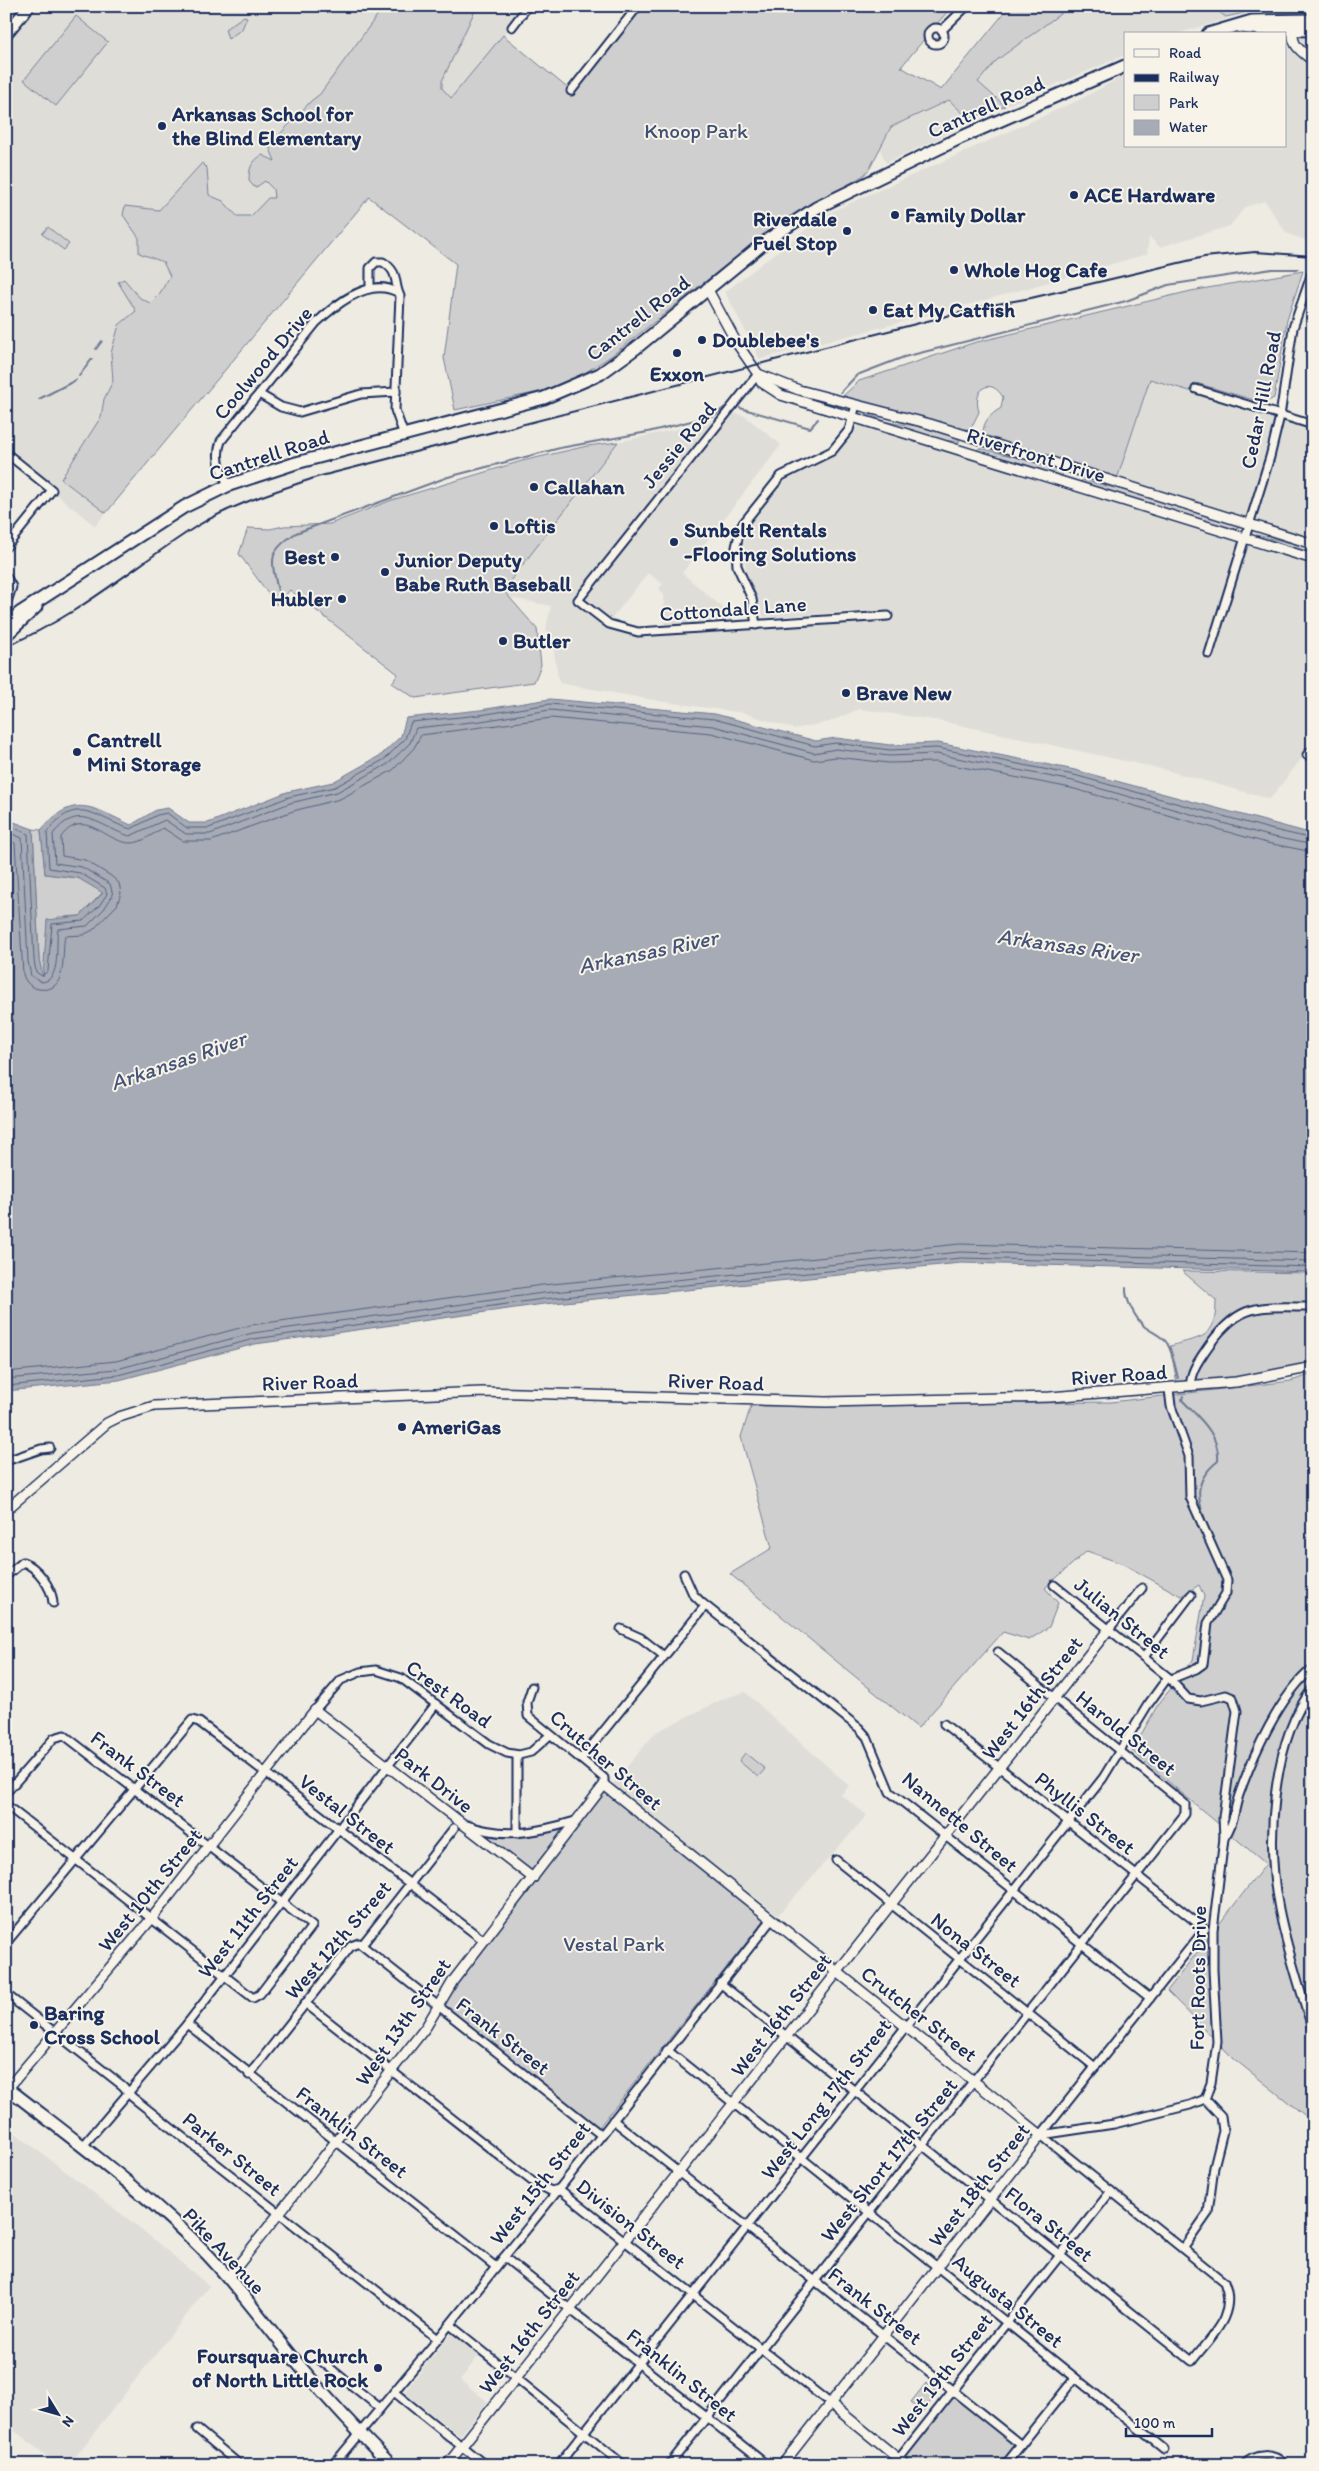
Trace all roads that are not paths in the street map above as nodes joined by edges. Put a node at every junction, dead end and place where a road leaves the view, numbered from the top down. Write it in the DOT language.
graph roads {
  1 [pos="528,6"];
  2 [pos="638,6"];
  3 [pos="967,6"];
  4 [pos="25,7"];
  5 [pos="1313,20"];
  6 [pos="1240,26"];
  7 [pos="512,27"];
  8 [pos="1294,28"];
  9 [pos="942,30"];
  10 [pos="1313,30"];
  11 [pos="1216,32"];
  12 [pos="1266,32"];
  13 [pos="6,34"];
  14 [pos="1286,44"];
  15 [pos="1309,58"];
  16 [pos="1124,66"];
  17 [pos="571,91"];
  18 [pos="1313,270"];
  19 [pos="370,288"];
  20 [pos="707,288"];
  21 [pos="398,292"];
  22 [pos="758,374"];
  23 [pos="1196,389"];
  24 [pos="396,392"];
  25 [pos="259,394"];
  26 [pos="856,405"];
  27 [pos="1280,416"];
  28 [pos="852,417"];
  29 [pos="1313,425"];
  30 [pos="404,435"];
  31 [pos="6,453"];
  32 [pos="229,485"];
  33 [pos="1249,524"];
  34 [pos="1245,538"];
  35 [pos="1313,544"];
  36 [pos="6,548"];
  37 [pos="1313,559"];
  38 [pos="6,576"];
  39 [pos="6,605"];
  40 [pos="586,607"];
  41 [pos="24,615"];
  42 [pos="888,616"];
  43 [pos="6,625"];
  44 [pos="756,625"];
  45 [pos="6,635"];
  46 [pos="1209,654"];
  47 [pos="1313,749"];
  48 [pos="1313,757"];
  49 [pos="1313,1307"];
  50 [pos="1313,1367"];
  51 [pos="1191,1386"];
  52 [pos="1169,1389"];
  53 [pos="50,1448"];
  54 [pos="6,1461"];
  55 [pos="6,1510"];
  56 [pos="6,1515"];
  57 [pos="6,1520"];
  58 [pos="684,1574"];
  59 [pos="6,1576"];
  60 [pos="1054,1585"];
  61 [pos="1142,1588"];
  62 [pos="1191,1596"];
  63 [pos="53,1602"];
  64 [pos="705,1606"];
  65 [pos="621,1629"];
  66 [pos="1109,1629"];
  67 [pos="998,1652"];
  68 [pos="664,1656"];
  69 [pos="1144,1657"];
  70 [pos="1313,1668"];
  71 [pos="1169,1678"];
  72 [pos="532,1687"];
  73 [pos="1313,1688"];
  74 [pos="1055,1699"];
  75 [pos="436,1704"];
  76 [pos="315,1710"];
  77 [pos="944,1724"];
  78 [pos="550,1735"];
  79 [pos="1121,1752"];
  80 [pos="517,1755"];
  81 [pos="581,1759"];
  82 [pos="387,1766"];
  83 [pos="999,1768"];
  84 [pos="266,1773"];
  85 [pos="604,1785"];
  86 [pos="8,1789"];
  87 [pos="135,1789"];
  88 [pos="1185,1804"];
  89 [pos="6,1805"];
  90 [pos="575,1821"];
  91 [pos="1068,1822"];
  92 [pos="457,1825"];
  93 [pos="339,1829"];
  94 [pos="517,1833"];
  95 [pos="945,1836"];
  96 [pos="1224,1838"];
  97 [pos="209,1846"];
  98 [pos="76,1859"];
  99 [pos="836,1860"];
  100 [pos="1136,1876"];
  101 [pos="533,1878"];
  102 [pos="410,1884"];
  103 [pos="1014,1890"];
  104 [pos="281,1902"];
  105 [pos="891,1904"];
  106 [pos="152,1918"];
  107 [pos="772,1919"];
  108 [pos="1205,1929"];
  109 [pos="483,1940"];
  110 [pos="6,1943"];
  111 [pos="362,1945"];
  112 [pos="1082,1945"];
  113 [pos="959,1959"];
  114 [pos="837,1972"];
  115 [pos="226,1974"];
  116 [pos="720,1984"];
  117 [pos="6,1994"];
  118 [pos="1150,1998"];
  119 [pos="305,2003"];
  120 [pos="438,2007"];
  121 [pos="1028,2013"];
  122 [pos="187,2024"];
  123 [pos="906,2026"];
  124 [pos="1313,2031"];
  125 [pos="55,2032"];
  126 [pos="786,2036"];
  127 [pos="668,2050"];
  128 [pos="1095,2067"];
  129 [pos="392,2071"];
  130 [pos="249,2075"];
  131 [pos="975,2080"];
  132 [pos="7,2087"];
  133 [pos="854,2091"];
  134 [pos="128,2093"];
  135 [pos="1205,2099"];
  136 [pos="732,2104"];
  137 [pos="612,2120"];
  138 [pos="600,2135"];
  139 [pos="1041,2135"];
  140 [pos="336,2142"];
  141 [pos="922,2145"];
  142 [pos="82,2146"];
  143 [pos="801,2159"];
  144 [pos="678,2172"];
  145 [pos="559,2189"];
  146 [pos="1110,2190"];
  147 [pos="990,2200"];
  148 [pos="869,2213"];
  149 [pos="279,2214"];
  150 [pos="747,2227"];
  151 [pos="624,2241"];
  152 [pos="1184,2249"];
  153 [pos="1059,2255"];
  154 [pos="504,2257"];
  155 [pos="496,2267"];
  156 [pos="937,2267"];
  157 [pos="228,2278"];
  158 [pos="815,2281"];
  159 [pos="693,2295"];
  160 [pos="570,2308"];
  161 [pos="1006,2322"];
  162 [pos="450,2325"];
  163 [pos="883,2335"];
  164 [pos="438,2339"];
  165 [pos="761,2349"];
  166 [pos="320,2360"];
  167 [pos="1192,2361"];
  168 [pos="639,2364"];
  169 [pos="516,2378"];
  170 [pos="1075,2378"];
  171 [pos="952,2390"];
  172 [pos="394,2392"];
  173 [pos="831,2404"];
  174 [pos="380,2408"];
  175 [pos="707,2418"];
  176 [pos="197,2429"];
  177 [pos="359,2432"];
  178 [pos="584,2432"];
  179 [pos="1021,2445"];
  180 [pos="461,2446"];
  181 [pos="1164,2449"];
  182 [pos="896,2462"];
  183 [pos="240,2465"];
  184 [pos="333,2465"];
  185 [pos="391,2465"];
  186 [pos="447,2465"];
  187 [pos="485,2465"];
  188 [pos="558,2465"];
  189 [pos="624,2465"];
  190 [pos="669,2465"];
  191 [pos="767,2465"];
  192 [pos="782,2465"];
  193 [pos="906,2465"];
  194 [pos="1005,2465"];
  195 [pos="1244,2465"];
  196 [pos="1285,2465"];
  1 -- 7 [label="street"];
  2 -- 17 [label="street"];
  3 -- 9 [label="street"];
  4 -- 13 [label="main road"];
  5 -- 6 [label="main road"];
  6 -- 11 [label="main road"];
  6 -- 12 [label="main road"];
  8 -- 10 [label="main road"];
  8 -- 12 [label="main road"];
  8 -- 15 [label="street"];
  14 -- 15 [label="street"];
  16 -- 20 [label="main road, Cantrell Road"];
  18 -- 27 [label="street, Cedar Hill Road"];
  19 -- 21 [label="street"];
  19 -- 21 [label="street"];
  19 -- 25 [label="street, Coolwood Drive"];
  20 -- 22 [label="street, Riverfront Drive"];
  20 -- 30 [label="main road, Cantrell Road"];
  21 -- 24 [label="street"];
  22 -- 26 [label="street, Riverfront Drive"];
  22 -- 28 [label="street, Riverfront Drive"];
  22 -- 40 [label="street, Jessie Road"];
  23 -- 27 [label="street"];
  24 -- 25 [label="street"];
  24 -- 30 [label="street"];
  25 -- 32 [label="street, Coolwood Drive"];
  26 -- 28 [label="street"];
  26 -- 33 [label="street, Riverfront Drive"];
  27 -- 29 [label="street"];
  27 -- 33 [label="street, Cedar Hill Road"];
  28 -- 34 [label="street, Riverfront Drive"];
  28 -- 44 [label="street"];
  30 -- 32 [label="main road, Cantrell Road"];
  31 -- 36 [label="street"];
  32 -- 41 [label="main road, Cantrell Road"];
  33 -- 34 [label="street, Cedar Hill Road"];
  33 -- 35 [label="street, Riverfront Drive"];
  34 -- 37 [label="street, Riverfront Drive"];
  34 -- 46 [label="street, Cedar Hill Road"];
  38 -- 39 [label="street"];
  40 -- 44 [label="street, Cottondale Lane"];
  41 -- 43 [label="main road, Cantrell Road"];
  41 -- 45 [label="main road, Cantrell Road"];
  42 -- 44 [label="street, Cottondale Lane"];
  47 -- 48 [label="street"];
  49 -- 51 [label="street"];
  50 -- 51 [label="street, River Road"];
  51 -- 52 [label="street, River Road"];
  52 -- 55 [label="street, River Road"];
  52 -- 71 [label="street"];
  53 -- 54 [label="street"];
  56 -- 57 [label="street"];
  58 -- 64 [label="street, Nannette Street"];
  59 -- 63 [label="street"];
  60 -- 66 [label="street, Julian Street"];
  61 -- 66 [label="street, West 16th Street"];
  62 -- 69 [label="street"];
  64 -- 68 [label="street"];
  64 -- 95 [label="street, Nannette Street"];
  65 -- 68 [label="street"];
  66 -- 69 [label="street, Julian Street"];
  66 -- 74 [label="street, West 16th Street"];
  67 -- 74 [label="street, Harold Street"];
  68 -- 81 [label="street"];
  69 -- 71 [label="street, Julian Street"];
  70 -- 96 [label="street, Fort Roots Drive"];
  71 -- 79 [label="street, West Long 17th Street"];
  71 -- 96 [label="street, Fort Roots Drive"];
  72 -- 78 [label="street, Crutcher Street"];
  73 -- 124 [label="street"];
  74 -- 79 [label="street, Harold Street"];
  74 -- 83 [label="street, West 16th Street"];
  75 -- 76 [label="street, Crest Road"];
  75 -- 80 [label="street, Crest Road"];
  75 -- 82 [label="street, West 11th Street"];
  76 -- 82 [label="street, Park Drive"];
  76 -- 84 [label="street, West 10th Street"];
  77 -- 83 [label="street, Phyllis Street"];
  78 -- 80 [label="street"];
  78 -- 81 [label="street, Crutcher Street"];
  79 -- 88 [label="street, Harold Street"];
  79 -- 91 [label="street, West Long 17th Street"];
  80 -- 94 [label="street"];
  81 -- 85 [label="street, Crutcher Street"];
  82 -- 92 [label="street, Park Drive"];
  82 -- 93 [label="street, West 11th Street"];
  83 -- 91 [label="street, Phyllis Street"];
  83 -- 95 [label="street, West 16th Street"];
  84 -- 87 [label="street, Vestal Street"];
  84 -- 93 [label="street, Vestal Street"];
  84 -- 97 [label="street, West 10th Street"];
  85 -- 90 [label="street, West 13th Street"];
  85 -- 107 [label="street, Crutcher Street"];
  86 -- 87 [label="street, Frank Street"];
  87 -- 97 [label="street, Frank Street"];
  87 -- 98 [label="street"];
  88 -- 100 [label="street, West Short 17th Street"];
  89 -- 98 [label="street"];
  90 -- 94 [label="street"];
  90 -- 101 [label="street, West 13th Street"];
  91 -- 100 [label="street, Phyllis Street"];
  91 -- 103 [label="street, West Long 17th Street"];
  92 -- 94 [label="street"];
  92 -- 101 [label="street, Park Drive"];
  92 -- 102 [label="street, West 12th Street"];
  93 -- 102 [label="street, Vestal Street"];
  93 -- 104 [label="street, West 11th Street"];
  95 -- 103 [label="street, Nannette Street"];
  95 -- 105 [label="street, West 16th Street"];
  96 -- 135 [label="street, Fort Roots Drive"];
  97 -- 104 [label="street, Frank Street"];
  97 -- 106 [label="street, West 10th Street"];
  98 -- 106 [label="street"];
  98 -- 110 [label="street"];
  99 -- 105 [label="street, Nona Street"];
  100 -- 108 [label="street, Phyllis Street"];
  100 -- 112 [label="street, West Short 17th Street"];
  101 -- 109 [label="street, West 13th Street"];
  102 -- 109 [label="street, Vestal Street"];
  102 -- 111 [label="street, West 12th Street"];
  103 -- 112 [label="street, Nannette Street"];
  103 -- 113 [label="street, West Long 17th Street"];
  104 -- 115 [label="street, West 11th Street"];
  104 -- 115 [label="street, Frank Street"];
  105 -- 113 [label="street, Nona Street"];
  105 -- 114 [label="street, West 16th Street"];
  106 -- 115 [label="street"];
  106 -- 125 [label="street, West 10th Street"];
  107 -- 114 [label="street, Crutcher Street"];
  107 -- 116 [label="street, West 15th Street"];
  108 -- 118 [label="street, West 18th Street"];
  109 -- 120 [label="street, West 13th Street"];
  111 -- 119 [label="street, West 12th Street"];
  111 -- 120 [label="street, Frank Street"];
  112 -- 118 [label="street, Nannette Street"];
  112 -- 121 [label="street, West Short 17th Street"];
  113 -- 121 [label="street, Nona Street"];
  113 -- 123 [label="street, West Long 17th Street"];
  114 -- 123 [label="street, Crutcher Street"];
  114 -- 126 [label="street, West 16th Street"];
  115 -- 122 [label="street, West 11th Street"];
  116 -- 126 [label="street, Flora Street"];
  116 -- 127 [label="street, West 15th Street"];
  117 -- 125 [label="street, Parker Street"];
  118 -- 128 [label="street, West 18th Street"];
  119 -- 129 [label="street, Division Street"];
  119 -- 130 [label="street, West 12th Street"];
  120 -- 129 [label="street, West 13th Street"];
  120 -- 138 [label="street, Frank Street"];
  121 -- 128 [label="street, Nona Street"];
  121 -- 131 [label="street, West Short 17th Street"];
  122 -- 130 [label="street, Franklin Street"];
  122 -- 134 [label="street, West 11th Street"];
  123 -- 131 [label="street, Crutcher Street"];
  123 -- 133 [label="street, West Long 17th Street"];
  125 -- 132 [label="street, West 10th Street"];
  125 -- 134 [label="street, Parker Street"];
  126 -- 133 [label="street, Flora Street"];
  126 -- 136 [label="street, West 16th Street"];
  127 -- 136 [label="street, Augusta Street"];
  127 -- 137 [label="street, West 15th Street"];
  128 -- 139 [label="street, West 18th Street"];
  129 -- 140 [label="street, West 13th Street"];
  129 -- 145 [label="street, Division Street"];
  130 -- 140 [label="street, Franklin Street"];
  131 -- 139 [label="street, Crutcher Street"];
  131 -- 141 [label="street, West Short 17th Street"];
  132 -- 142 [label="main road, Pike Avenue"];
  133 -- 141 [label="street, Flora Street"];
  133 -- 143 [label="street, West Long 17th Street"];
  134 -- 142 [label="street, West 11th Street"];
  134 -- 149 [label="street, Parker Street"];
  135 -- 139 [label="street"];
  135 -- 152 [label="street"];
  136 -- 143 [label="street, Augusta Street"];
  136 -- 144 [label="street, West 16th Street"];
  137 -- 138 [label="street, West 15th Street"];
  137 -- 144 [label="street, Frank Street"];
  138 -- 145 [label="street, West 15th Street"];
  139 -- 146 [label="street, Crutcher Street"];
  139 -- 147 [label="street, West 18th Street"];
  140 -- 149 [label="street, West 13th Street"];
  140 -- 155 [label="street, Franklin Street"];
  141 -- 147 [label="street, Flora Street"];
  141 -- 148 [label="street, West Short 17th Street"];
  142 -- 157 [label="main road, Pike Avenue"];
  143 -- 148 [label="street, Augusta Street"];
  143 -- 150 [label="street, West Long 17th Street"];
  144 -- 150 [label="street, Frank Street"];
  144 -- 151 [label="street, West 16th Street"];
  145 -- 151 [label="street, Division Street"];
  145 -- 154 [label="street, West 15th Street"];
  146 -- 152 [label="street, Crutcher Street"];
  146 -- 153 [label="street, West 19th Street"];
  147 -- 153 [label="street, Flora Street"];
  147 -- 156 [label="street, West 18th Street"];
  148 -- 156 [label="street, Augusta Street"];
  148 -- 158 [label="street, West Short 17th Street"];
  149 -- 157 [label="street, West 13th Street"];
  149 -- 164 [label="street, Parker Street"];
  150 -- 158 [label="street, Frank Street"];
  150 -- 159 [label="street, West Long 17th Street"];
  151 -- 159 [label="street, Division Street"];
  151 -- 160 [label="street, West 16th Street"];
  152 -- 167 [label="street, Crutcher Street"];
  153 -- 161 [label="street, West 19th Street"];
  153 -- 167 [label="street, Flora Street"];
  154 -- 155 [label="street, West 15th Street"];
  154 -- 160 [label="street, Franklin Street"];
  155 -- 162 [label="street, West 15th Street"];
  156 -- 161 [label="street, Augusta Street"];
  156 -- 163 [label="street, West 18th Street"];
  157 -- 177 [label="main road, Pike Avenue"];
  158 -- 163 [label="street, Frank Street"];
  158 -- 165 [label="street, West Short 17th Street"];
  159 -- 165 [label="street, Division Street"];
  159 -- 168 [label="street, West Long 17th Street"];
  160 -- 168 [label="street, Franklin Street"];
  160 -- 169 [label="street, West 16th Street"];
  161 -- 170 [label="street, Augusta Street"];
  161 -- 171 [label="street, West 19th Street"];
  162 -- 164 [label="street, West 15th Street"];
  162 -- 169 [label="street"];
  163 -- 171 [label="street, Frank Street"];
  163 -- 173 [label="street, West 18th Street"];
  164 -- 172 [label="street, West 15th Street"];
  165 -- 173 [label="street, Division Street"];
  165 -- 175 [label="street, West Short 17th Street"];
  166 -- 174 [label="street"];
  168 -- 175 [label="street, Franklin Street"];
  168 -- 178 [label="street, West Long 17th Street"];
  169 -- 178 [label="street"];
  169 -- 180 [label="street, West 16th Street"];
  170 -- 179 [label="street"];
  170 -- 181 [label="street, Augusta Street"];
  171 -- 179 [label="street, Frank Street"];
  171 -- 182 [label="street, West 19th Street"];
  172 -- 174 [label="street, West 15th Street"];
  172 -- 180 [label="street"];
  173 -- 182 [label="street, Division Street"];
  173 -- 192 [label="street, West 18th Street"];
  174 -- 177 [label="street, West 15th Street"];
  175 -- 190 [label="street, West Short 17th Street"];
  175 -- 191 [label="street, Franklin Street"];
  176 -- 183 [label="street"];
  177 -- 184 [label="street, West 15th Street"];
  177 -- 185 [label="main road, Pike Avenue"];
  178 -- 188 [label="street, West Long 17th Street"];
  178 -- 189 [label="street"];
  179 -- 194 [label="street"];
  180 -- 186 [label="street, West 16th Street"];
  180 -- 187 [label="street"];
  182 -- 193 [label="street, Division Street"];
  195 -- 196 [label="street"];
}
